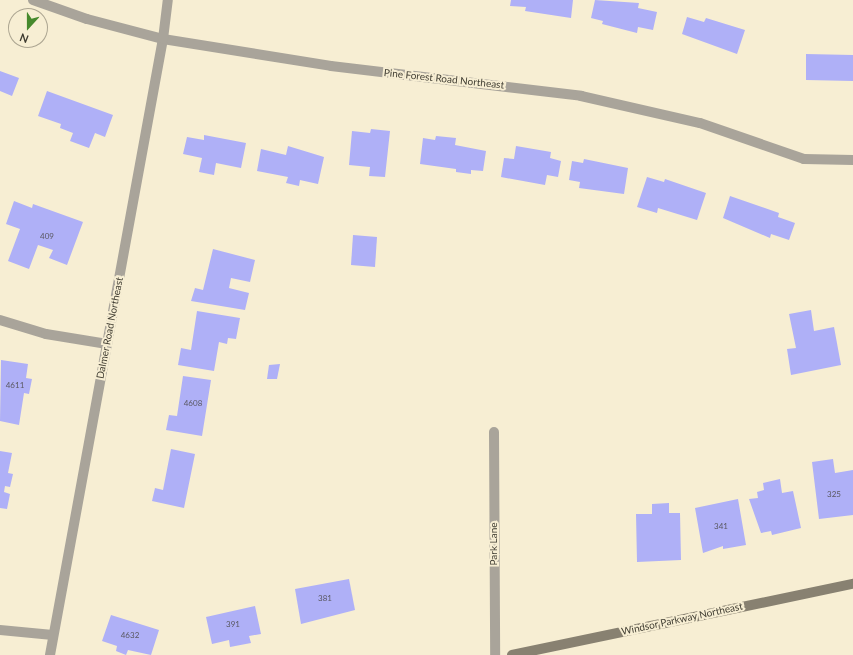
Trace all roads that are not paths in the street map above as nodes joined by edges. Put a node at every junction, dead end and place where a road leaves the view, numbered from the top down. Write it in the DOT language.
graph roads {
  1 [pos="33,0"];
  2 [pos="168,0"];
  3 [pos="164,39"];
  4 [pos="853,160"];
  5 [pos="0,320"];
  6 [pos="107,344"];
  7 [pos="494,432"];
  8 [pos="853,584"];
  9 [pos="0,630"];
  10 [pos="53,635"];
  11 [pos="50,655"];
  12 [pos="495,655"];
  13 [pos="512,655"];
  1 -- 3 [label="street, Pine Forest Road Northeast"];
  2 -- 3 [label="street, Dalmer Road Northeast"];
  3 -- 4 [label="street, Pine Forest Road Northeast"];
  3 -- 6 [label="street, Dalmer Road Northeast"];
  5 -- 6 [label="street"];
  6 -- 10 [label="street, Dalmer Road Northeast"];
  7 -- 12 [label="street, Park Lane"];
  8 -- 13 [label="street, Windsor Parkway Northeast"];
  9 -- 10 [label="street"];
  10 -- 11 [label="street, Dalmer Road Northeast"];
}
